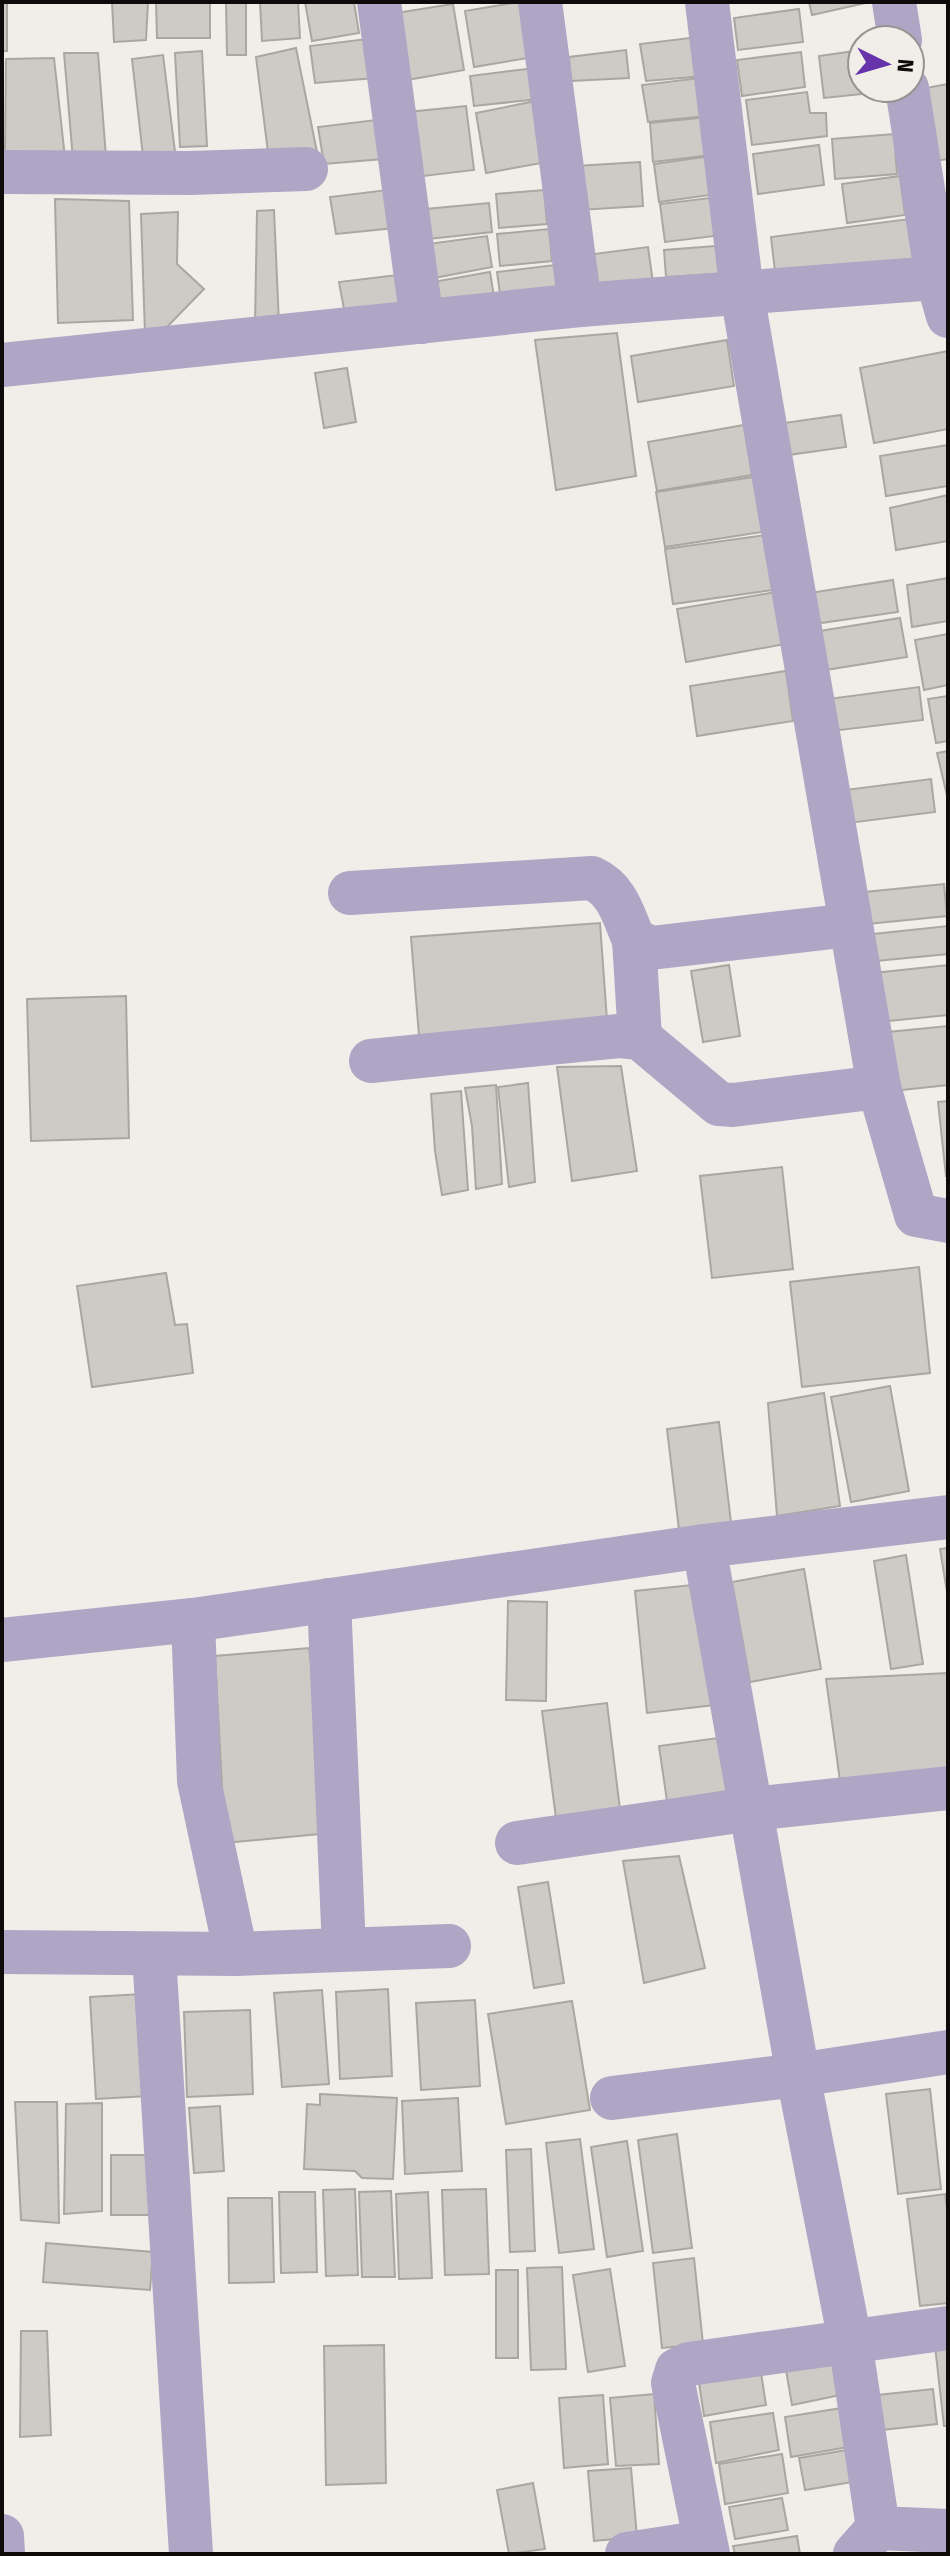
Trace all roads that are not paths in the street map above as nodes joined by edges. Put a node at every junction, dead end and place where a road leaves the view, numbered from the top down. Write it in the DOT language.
graph roads {
  1 [pos="379,2"];
  2 [pos="540,2"];
  3 [pos="707,2"];
  4 [pos="894,2"];
  5 [pos="897,24"];
  6 [pos="910,104"];
  7 [pos="306,169"];
  8 [pos="2,172"];
  9 [pos="944,290"];
  10 [pos="742,293"];
  11 [pos="580,305"];
  12 [pos="422,322"];
  13 [pos="2,365"];
  14 [pos="350,893"];
  15 [pos="850,925"];
  16 [pos="634,940"];
  17 [pos="640,1038"];
  18 [pos="371,1061"];
  19 [pos="879,1087"];
  20 [pos="948,1221"];
  21 [pos="948,1517"];
  22 [pos="704,1546"];
  23 [pos="329,1600"];
  24 [pos="193,1620"];
  25 [pos="2,1640"];
  26 [pos="948,1788"];
  27 [pos="752,1809"];
  28 [pos="517,1843"];
  29 [pos="449,1946"];
  30 [pos="344,1949"];
  31 [pos="2,1952"];
  32 [pos="236,1954"];
  33 [pos="154,1955"];
  34 [pos="948,2052"];
  35 [pos="798,2075"];
  36 [pos="612,2098"];
  37 [pos="948,2328"];
  38 [pos="850,2341"];
  39 [pos="948,2531"];
  40 [pos="2,2536"];
  41 [pos="866,2541"];
  42 [pos="706,2548"];
  43 [pos="3,2554"];
  44 [pos="191,2554"];
  45 [pos="627,2554"];
  1 -- 12 [label="street"];
  2 -- 11 [label="street"];
  3 -- 10 [label="street"];
  4 -- 5 [label="street"];
  6 -- 9 [label="street"];
  7 -- 8 [label="street"];
  9 -- 10 [label="street"];
  10 -- 11 [label="street"];
  10 -- 15 [label="street"];
  11 -- 12 [label="street"];
  12 -- 13 [label="street"];
  14 -- 16 [label="street"];
  15 -- 16 [label="street"];
  15 -- 19 [label="street"];
  16 -- 17 [label="street"];
  17 -- 18 [label="street"];
  17 -- 19 [label="street"];
  19 -- 20 [label="street"];
  21 -- 22 [label="street"];
  22 -- 23 [label="street"];
  22 -- 27 [label="street"];
  23 -- 24 [label="street"];
  23 -- 30 [label="street"];
  24 -- 25 [label="street"];
  24 -- 32 [label="street"];
  26 -- 27 [label="street"];
  27 -- 28 [label="street"];
  27 -- 35 [label="street"];
  29 -- 30 [label="street"];
  30 -- 32 [label="street"];
  31 -- 33 [label="street"];
  32 -- 33 [label="street"];
  33 -- 44 [label="street"];
  34 -- 35 [label="street"];
  35 -- 36 [label="street"];
  35 -- 38 [label="street"];
  37 -- 38 [label="street"];
  38 -- 41 [label="street"];
  38 -- 42 [label="street"];
  39 -- 41 [label="street"];
  40 -- 43 [label="street"];
  42 -- 45 [label="street"];
}
